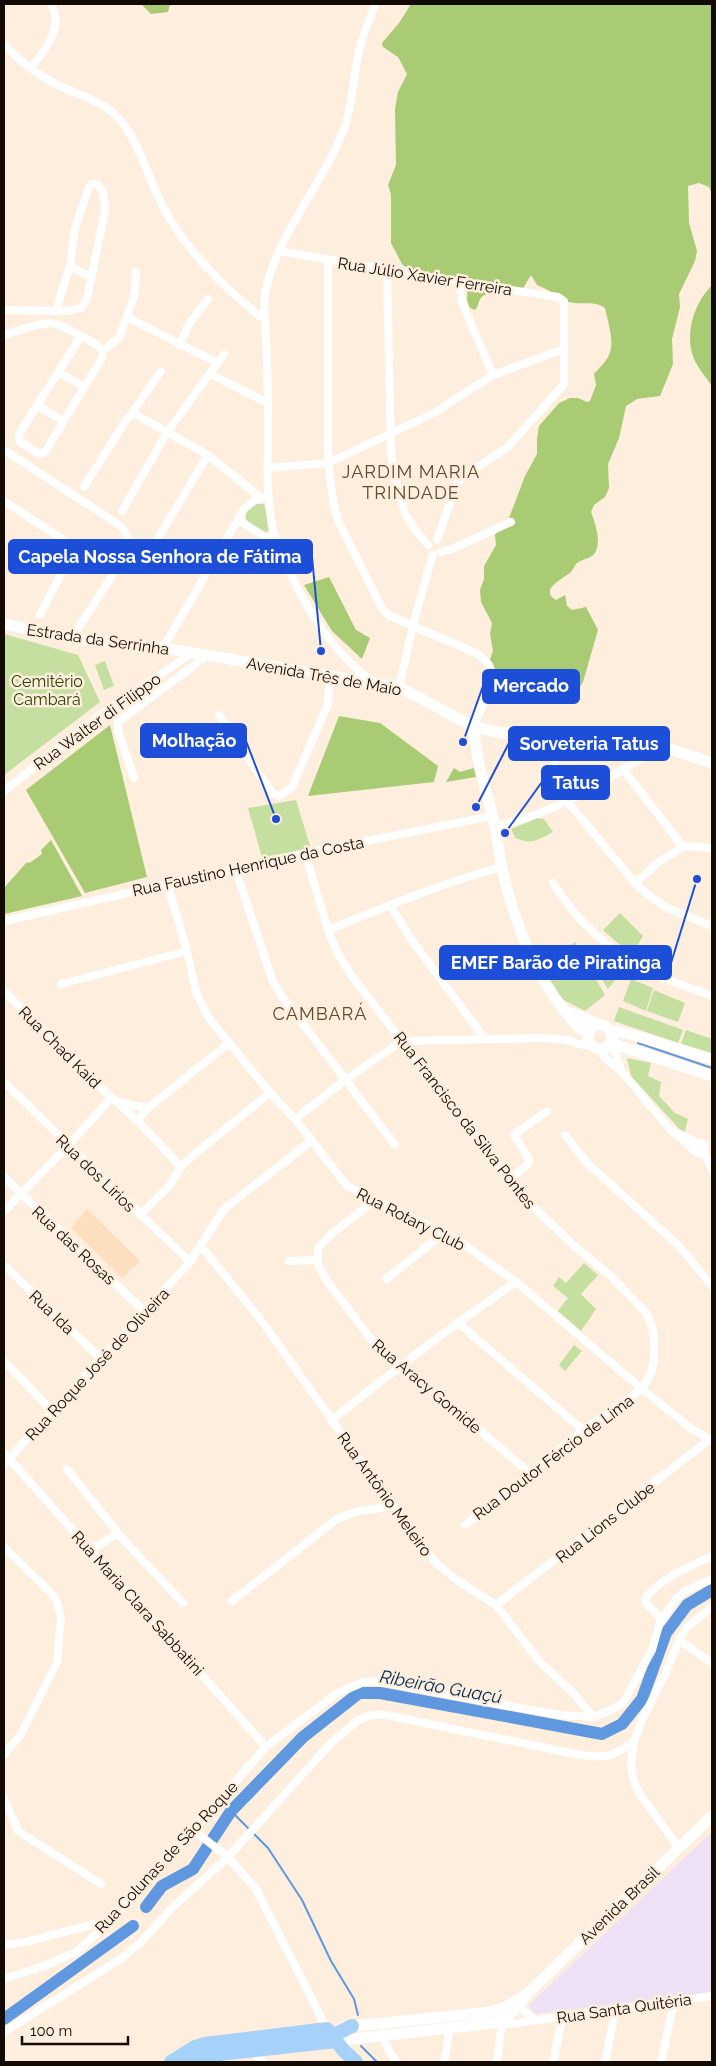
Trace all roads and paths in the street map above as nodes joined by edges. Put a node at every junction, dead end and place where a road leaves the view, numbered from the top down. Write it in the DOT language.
graph roads {
  1 [pos="51,4"];
  2 [pos="375,4"];
  3 [pos="4,44"];
  4 [pos="31,68"];
  5 [pos="279,251"];
  6 [pos="328,260"];
  7 [pos="70,266"];
  8 [pos="387,270"];
  9 [pos="136,272"];
  10 [pos="90,277"];
  11 [pos="459,282"];
  12 [pos="208,299"];
  13 [pos="4,310"];
  14 [pos="56,310"];
  15 [pos="127,318"];
  16 [pos="265,320"];
  17 [pos="4,334"];
  18 [pos="81,336"];
  19 [pos="180,345"];
  20 [pos="564,349"];
  21 [pos="102,351"];
  22 [pos="224,354"];
  23 [pos="217,363"];
  24 [pos="161,371"];
  25 [pos="58,372"];
  26 [pos="210,374"];
  27 [pos="493,375"];
  28 [pos="84,387"];
  29 [pos="268,403"];
  30 [pos="37,405"];
  31 [pos="130,416"];
  32 [pos="63,421"];
  33 [pos="168,431"];
  34 [pos="390,433"];
  35 [pos="4,450"];
  36 [pos="208,455"];
  37 [pos="328,463"];
  38 [pos="268,468"];
  39 [pos="84,487"];
  40 [pos="270,496"];
  41 [pos="260,497"];
  42 [pos="4,501"];
  43 [pos="122,511"];
  44 [pos="238,520"];
  45 [pos="510,522"];
  46 [pos="158,538"];
  47 [pos="438,540"];
  48 [pos="278,545"];
  49 [pos="428,545"];
  50 [pos="74,549"];
  51 [pos="441,552"];
  52 [pos="433,554"];
  53 [pos="100,564"];
  54 [pos="40,615"];
  55 [pos="4,624"];
  56 [pos="413,625"];
  57 [pos="72,638"];
  58 [pos="163,648"];
  59 [pos="192,653"];
  60 [pos="208,655"];
  61 [pos="330,676"];
  62 [pos="377,684"];
  63 [pos="399,686"];
  64 [pos="219,715"];
  65 [pos="474,727"];
  66 [pos="545,734"];
  67 [pos="660,746"];
  68 [pos="712,763"];
  69 [pos="623,769"];
  70 [pos="134,778"];
  71 [pos="4,791"];
  72 [pos="567,801"];
  73 [pos="494,821"];
  74 [pos="683,847"];
  75 [pos="712,848"];
  76 [pos="304,853"];
  77 [pos="502,867"];
  78 [pos="236,868"];
  79 [pos="635,882"];
  80 [pos="167,883"];
  81 [pos="553,883"];
  82 [pos="390,905"];
  83 [pos="4,921"];
  84 [pos="712,926"];
  85 [pos="328,930"];
  86 [pos="187,951"];
  87 [pos="61,984"];
  88 [pos="4,991"];
  89 [pos="712,996"];
  90 [pos="566,1012"];
  91 [pos="597,1024"];
  92 [pos="611,1030"];
  93 [pos="485,1039"];
  94 [pos="591,1040"];
  95 [pos="402,1041"];
  96 [pos="229,1043"];
  97 [pos="610,1044"];
  98 [pos="712,1059"];
  99 [pos="621,1071"];
  100 [pos="712,1076"];
  101 [pos="345,1080"];
  102 [pos="4,1082"];
  103 [pos="270,1093"];
  104 [pos="114,1100"];
  105 [pos="148,1108"];
  106 [pos="547,1110"];
  107 [pos="295,1119"];
  108 [pos="137,1120"];
  109 [pos="565,1135"];
  110 [pos="311,1141"];
  111 [pos="395,1145"];
  112 [pos="68,1146"];
  113 [pos="712,1146"];
  114 [pos="700,1148"];
  115 [pos="180,1167"];
  116 [pos="712,1170"];
  117 [pos="4,1177"];
  118 [pos="510,1180"];
  119 [pos="20,1194"];
  120 [pos="375,1200"];
  121 [pos="4,1211"];
  122 [pos="140,1215"];
  123 [pos="444,1233"];
  124 [pos="201,1246"];
  125 [pos="318,1260"];
  126 [pos="289,1261"];
  127 [pos="190,1262"];
  128 [pos="4,1265"];
  129 [pos="386,1279"];
  130 [pos="516,1282"];
  131 [pos="712,1286"];
  132 [pos="145,1312"];
  133 [pos="456,1322"];
  134 [pos="101,1359"];
  135 [pos="4,1361"];
  136 [pos="399,1366"];
  137 [pos="642,1389"];
  138 [pos="53,1412"];
  139 [pos="331,1421"];
  140 [pos="583,1430"];
  141 [pos="711,1441"];
  142 [pos="6,1459"];
  143 [pos="66,1470"];
  144 [pos="531,1474"];
  145 [pos="394,1506"];
  146 [pos="465,1525"];
  147 [pos="117,1533"];
  148 [pos="4,1546"];
  149 [pos="91,1550"];
  150 [pos="712,1556"];
  151 [pos="712,1579"];
  152 [pos="232,1601"];
  153 [pos="184,1603"];
  154 [pos="496,1605"];
  155 [pos="712,1606"];
  156 [pos="662,1619"];
  157 [pos="678,1640"];
  158 [pos="712,1663"];
  159 [pos="593,1717"];
  160 [pos="634,1742"];
  161 [pos="266,1747"];
  162 [pos="4,1755"];
  163 [pos="4,1798"];
  164 [pos="712,1816"];
  165 [pos="192,1830"];
  166 [pos="679,1848"];
  167 [pos="228,1857"];
  168 [pos="101,1884"];
  169 [pos="113,1919"];
  170 [pos="4,1945"];
  171 [pos="4,1979"];
  172 [pos="712,1996"];
  173 [pos="674,2002"];
  174 [pos="513,2007"];
  175 [pos="616,2008"];
  176 [pos="563,2016"];
  177 [pos="535,2020"];
  178 [pos="522,2021"];
  179 [pos="502,2022"];
  180 [pos="381,2024"];
  181 [pos="450,2028"];
  182 [pos="326,2029"];
  183 [pos="4,2032"];
  184 [pos="352,2033"];
  185 [pos="383,2036"];
  186 [pos="336,2041"];
  187 [pos="253,2050"];
  188 [pos="171,2062"];
  189 [pos="192,2062"];
  190 [pos="262,2062"];
  191 [pos="356,2062"];
  192 [pos="397,2062"];
  193 [pos="444,2062"];
  194 [pos="497,2062"];
  195 [pos="553,2062"];
  196 [pos="606,2062"];
  197 [pos="661,2062"];
  1 -- 4 [label="street"];
  2 -- 5 [label="street"];
  3 -- 4 [label="street"];
  4 -- 16 [label="street"];
  5 -- 6 [label="street, Rua Júlio Xavier Ferreira"];
  5 -- 16 [label="street"];
  6 -- 8 [label="street, Rua Júlio Xavier Ferreira"];
  6 -- 37 [label="street"];
  7 -- 10 [label="street"];
  7 -- 10 [label="street"];
  7 -- 14 [label="street"];
  8 -- 11 [label="street, Rua Júlio Xavier Ferreira"];
  8 -- 34 [label="street"];
  9 -- 15 [label="street"];
  10 -- 14 [label="street"];
  11 -- 20 [label="street, Rua Júlio Xavier Ferreira"];
  11 -- 27 [label="street"];
  12 -- 19 [label="street"];
  13 -- 14 [label="street"];
  15 -- 19 [label="street"];
  15 -- 21 [label="street"];
  16 -- 29 [label="street"];
  17 -- 18 [label="street"];
  18 -- 21 [label="street"];
  18 -- 25 [label="street"];
  19 -- 23 [label="street"];
  20 -- 27 [label="street"];
  20 -- 47 [label="street"];
  21 -- 28 [label="street"];
  22 -- 23 [label="street"];
  23 -- 26 [label="street"];
  24 -- 31 [label="street"];
  25 -- 28 [label="street"];
  25 -- 30 [label="street"];
  26 -- 29 [label="street"];
  26 -- 33 [label="street"];
  27 -- 34 [label="street"];
  28 -- 32 [label="street"];
  29 -- 38 [label="street"];
  30 -- 32 [label="street"];
  30 -- 32 [label="street"];
  31 -- 33 [label="street"];
  31 -- 39 [label="street"];
  33 -- 36 [label="street"];
  33 -- 43 [label="street"];
  34 -- 37 [label="street"];
  34 -- 49 [label="street"];
  35 -- 57 [label="street"];
  36 -- 41 [label="street"];
  36 -- 46 [label="street"];
  37 -- 38 [label="street"];
  37 -- 56 [label="street"];
  38 -- 40 [label="street"];
  40 -- 41 [label="street"];
  40 -- 48 [label="street"];
  41 -- 44 [label="street"];
  42 -- 50 [label="street"];
  44 -- 48 [label="street"];
  44 -- 58 [label="street"];
  45 -- 51 [label="street"];
  47 -- 49 [label="street"];
  47 -- 51 [label="street"];
  48 -- 62 [label="street"];
  49 -- 52 [label="street"];
  50 -- 53 [label="street"];
  50 -- 54 [label="street"];
  51 -- 52 [label="street"];
  52 -- 56 [label="street"];
  55 -- 57 [label="street, Estrada da Serrinha"];
  56 -- 63 [label="street"];
  56 -- 65 [label="street"];
  57 -- 58 [label="street, Estrada da Serrinha"];
  58 -- 59 [label="street, Estrada da Serrinha"];
  59 -- 60 [label="street, Avenida Três de Maio"];
  59 -- 71 [label="street, Rua Walter di Filippo"];
  60 -- 61 [label="street, Avenida Três de Maio"];
  60 -- 70 [label="street"];
  61 -- 62 [label="street, Avenida Três de Maio"];
  61 -- 64 [label="street"];
  62 -- 63 [label="street, Avenida Três de Maio"];
  63 -- 65 [label="street, Avenida Três de Maio"];
  65 -- 66 [label="street, Avenida Três de Maio"];
  65 -- 73 [label="street"];
  66 -- 67 [label="street, Avenida Três de Maio"];
  66 -- 72 [label="street"];
  67 -- 68 [label="street, Avenida Três de Maio"];
  67 -- 69 [label="street, Rua Faustino Henrique da Costa"];
  69 -- 72 [label="street, Rua Faustino Henrique da Costa"];
  69 -- 74 [label="street"];
  72 -- 73 [label="street, Rua Faustino Henrique da Costa"];
  72 -- 79 [label="street"];
  73 -- 76 [label="street, Rua Faustino Henrique da Costa"];
  73 -- 77 [label="street"];
  74 -- 75 [label="street"];
  74 -- 79 [label="street"];
  76 -- 78 [label="street, Rua Faustino Henrique da Costa"];
  76 -- 85 [label="street, Rua Francisco da Silva Pontes"];
  77 -- 82 [label="street"];
  77 -- 90 [label="street"];
  78 -- 80 [label="street, Rua Faustino Henrique da Costa"];
  78 -- 101 [label="street"];
  79 -- 84 [label="street"];
  80 -- 83 [label="street, Rua Faustino Henrique da Costa"];
  80 -- 86 [label="street, Rua Rotary Club"];
  81 -- 89 [label="street"];
  82 -- 85 [label="street"];
  82 -- 93 [label="street"];
  85 -- 95 [label="street, Rua Francisco da Silva Pontes"];
  86 -- 87 [label="street"];
  86 -- 96 [label="street, Rua Rotary Club"];
  88 -- 104 [label="street, Rua Chad Kaid"];
  90 -- 91 [label="street"];
  90 -- 94 [label="street"];
  91 -- 92 [label="street"];
  91 -- 94 [label="street"];
  92 -- 97 [label="street"];
  92 -- 98 [label="street"];
  93 -- 94 [label="street"];
  93 -- 95 [label="street"];
  94 -- 97 [label="street"];
  94 -- 99 [label="street"];
  95 -- 101 [label="street"];
  95 -- 118 [label="street, Rua Francisco da Silva Pontes"];
  96 -- 103 [label="street, Rua Rotary Club"];
  96 -- 105 [label="street"];
  97 -- 99 [label="street"];
  97 -- 100 [label="street"];
  99 -- 114 [label="street"];
  101 -- 107 [label="street"];
  101 -- 111 [label="street"];
  102 -- 112 [label="street, Rua dos Lírios"];
  103 -- 107 [label="street, Rua Rotary Club"];
  103 -- 115 [label="street"];
  104 -- 105 [label="street"];
  104 -- 108 [label="street, Rua Chad Kaid"];
  104 -- 112 [label="street"];
  105 -- 108 [label="street"];
  106 -- 118 [label="street"];
  107 -- 110 [label="street, Rua Rotary Club"];
  108 -- 115 [label="street, Rua Chad Kaid"];
  109 -- 131 [label="street"];
  110 -- 120 [label="street, Rua Rotary Club"];
  110 -- 124 [label="street, Rua Roque José de Oliveira"];
  112 -- 119 [label="street"];
  112 -- 122 [label="street, Rua dos Lírios"];
  113 -- 114 [label="street"];
  114 -- 116 [label="street"];
  115 -- 122 [label="street"];
  117 -- 119 [label="street, Rua das Rosas"];
  118 -- 137 [label="street, Rua Francisco da Silva Pontes"];
  119 -- 121 [label="street"];
  119 -- 132 [label="street, Rua das Rosas"];
  120 -- 123 [label="street, Rua Rotary Club"];
  120 -- 125 [label="street"];
  122 -- 127 [label="street, Rua dos Lírios"];
  123 -- 129 [label="street"];
  123 -- 130 [label="street, Rua Rotary Club"];
  124 -- 127 [label="street, Rua Roque José de Oliveira"];
  124 -- 139 [label="street, Rua Antônio Meleiro"];
  125 -- 126 [label="street"];
  125 -- 136 [label="street, Rua Aracy Gomide"];
  127 -- 132 [label="street, Rua Roque José de Oliveira"];
  128 -- 134 [label="street, Rua Ida"];
  130 -- 133 [label="street"];
  130 -- 137 [label="street, Rua Rotary Club"];
  132 -- 134 [label="street, Rua Roque José de Oliveira"];
  133 -- 136 [label="street"];
  133 -- 140 [label="street"];
  134 -- 138 [label="street, Rua Roque José de Oliveira"];
  135 -- 138 [label="street"];
  136 -- 139 [label="street"];
  136 -- 144 [label="street, Rua Aracy Gomide"];
  137 -- 140 [label="street, Rua Doutor Fércio de Lima"];
  137 -- 141 [label="street, Rua Rotary Club"];
  138 -- 142 [label="street, Rua Roque José de Oliveira"];
  139 -- 145 [label="street, Rua Antônio Meleiro"];
  140 -- 144 [label="street, Rua Doutor Fércio de Lima"];
  141 -- 154 [label="street, Rua Lions Clube"];
  142 -- 149 [label="street, Rua Maria Clara Sabbatini"];
  143 -- 147 [label="street"];
  144 -- 146 [label="street, Rua Doutor Fércio de Lima"];
  145 -- 152 [label="street"];
  145 -- 154 [label="street, Rua Antônio Meleiro"];
  147 -- 149 [label="street"];
  147 -- 153 [label="street"];
  148 -- 162 [label="street"];
  149 -- 161 [label="street, Rua Maria Clara Sabbatini"];
  150 -- 156 [label="street"];
  151 -- 156 [label="street"];
  154 -- 159 [label="street, Rua Antônio Meleiro"];
  155 -- 157 [label="street"];
  156 -- 159 [label="street"];
  157 -- 158 [label="street"];
  157 -- 160 [label="street"];
  159 -- 161 [label="street, Rua Colunas de São Roque"];
  160 -- 166 [label="street"];
  160 -- 167 [label="street"];
  161 -- 165 [label="street, Rua Colunas de São Roque"];
  163 -- 168 [label="street"];
  164 -- 166 [label="street, Avenida Brasil"];
  165 -- 167 [label="street"];
  165 -- 169 [label="street, Rua Colunas de São Roque"];
  166 -- 174 [label="street, Avenida Brasil"];
  167 -- 182 [label="street"];
  167 -- 183 [label="street"];
  169 -- 170 [label="street"];
  169 -- 171 [label="street, Rua Colunas de São Roque"];
  172 -- 173 [label="street, Rua Santa Quitéria"];
  173 -- 175 [label="street, Rua Santa Quitéria"];
  173 -- 197 [label="street"];
  174 -- 177 [label="street, Rua Santa Quitéria"];
  174 -- 178 [label="street"];
  174 -- 179 [label="street"];
  174 -- 180 [label="street"];
  175 -- 176 [label="street, Rua Santa Quitéria"];
  175 -- 196 [label="street"];
  176 -- 177 [label="street, Rua Santa Quitéria"];
  176 -- 195 [label="street"];
  177 -- 178 [label="street, Rua Santa Quitéria"];
  178 -- 179 [label="street, Rua Santa Quitéria"];
  179 -- 181 [label="street"];
  179 -- 194 [label="street"];
  180 -- 184 [label="street"];
  180 -- 185 [label="street"];
  181 -- 185 [label="street"];
  181 -- 193 [label="street"];
  182 -- 184 [label="street"];
  182 -- 186 [label="highway"];
  182 -- 188 [label="highway"];
  184 -- 185 [label="street"];
  184 -- 186 [label="highway"];
  185 -- 192 [label="street"];
  186 -- 187 [label="highway"];
  186 -- 191 [label="highway"];
  187 -- 189 [label="highway"];
  187 -- 190 [label="street"];
}
